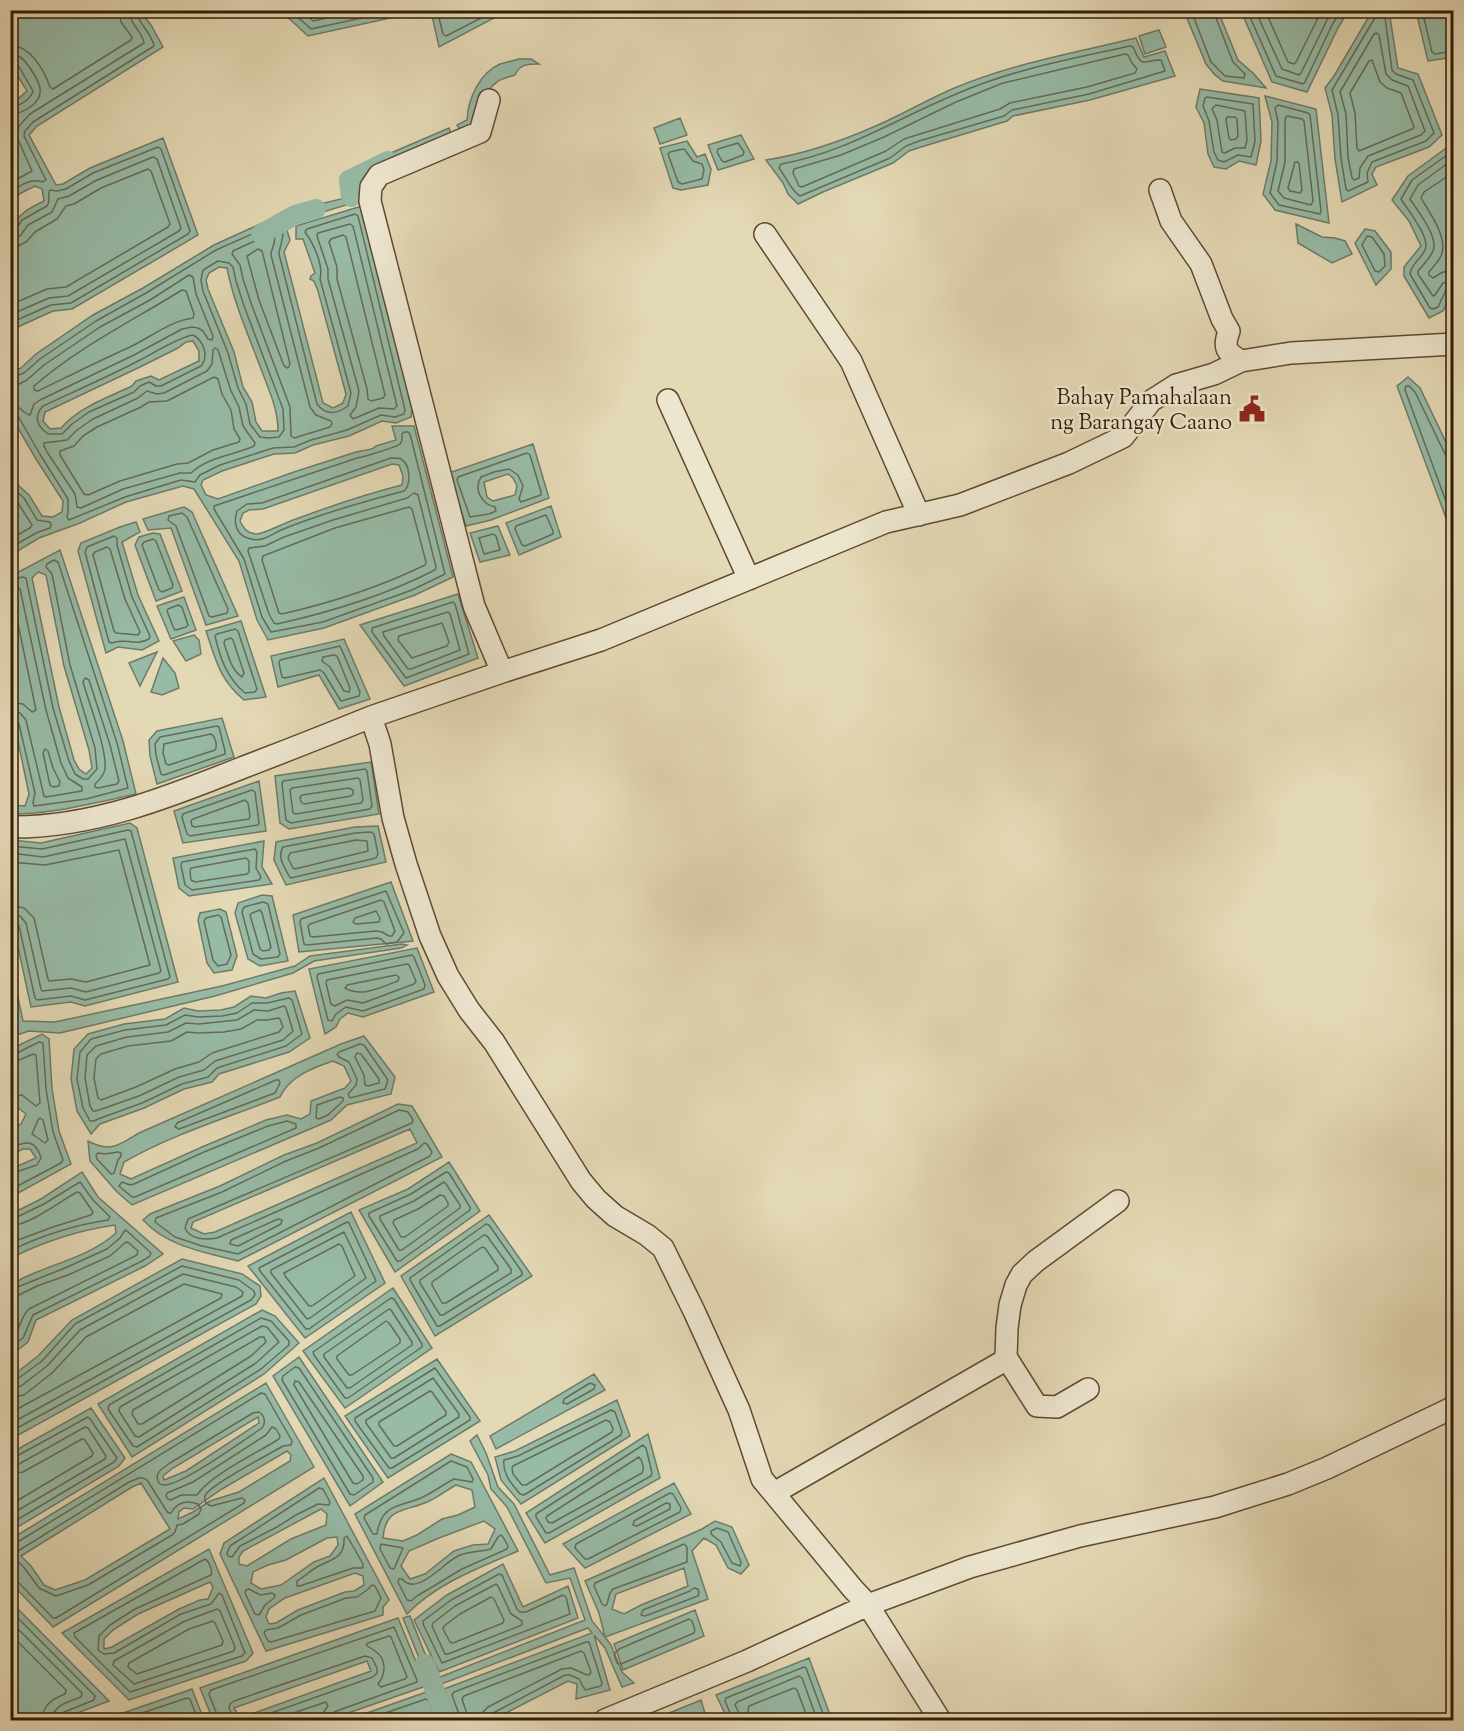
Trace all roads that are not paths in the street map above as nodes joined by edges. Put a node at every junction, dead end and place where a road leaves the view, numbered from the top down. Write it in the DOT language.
graph roads {
  1 [pos="489,100"];
  2 [pos="1160,190"];
  3 [pos="765,234"];
  4 [pos="1454,344"];
  5 [pos="1241,361"];
  6 [pos="668,400"];
  7 [pos="919,515"];
  8 [pos="749,579"];
  9 [pos="502,672"];
  10 [pos="371,717"];
  11 [pos="10,827"];
  12 [pos="1118,1201"];
  13 [pos="1006,1357"];
  14 [pos="1088,1389"];
  15 [pos="1454,1407"];
  16 [pos="774,1492"];
  17 [pos="868,1605"];
  18 [pos="605,1720"];
  19 [pos="940,1720"];
  1 -- 9 [label="street"];
  2 -- 5 [label="street"];
  3 -- 7 [label="street"];
  4 -- 5 [label="street"];
  5 -- 7 [label="street"];
  6 -- 8 [label="street"];
  7 -- 8 [label="street"];
  8 -- 9 [label="street"];
  9 -- 10 [label="street"];
  10 -- 11 [label="street"];
  10 -- 16 [label="street"];
  12 -- 13 [label="street"];
  13 -- 14 [label="street"];
  13 -- 16 [label="street"];
  15 -- 17 [label="street"];
  16 -- 17 [label="street"];
  17 -- 18 [label="street"];
  17 -- 19 [label="street"];
}
